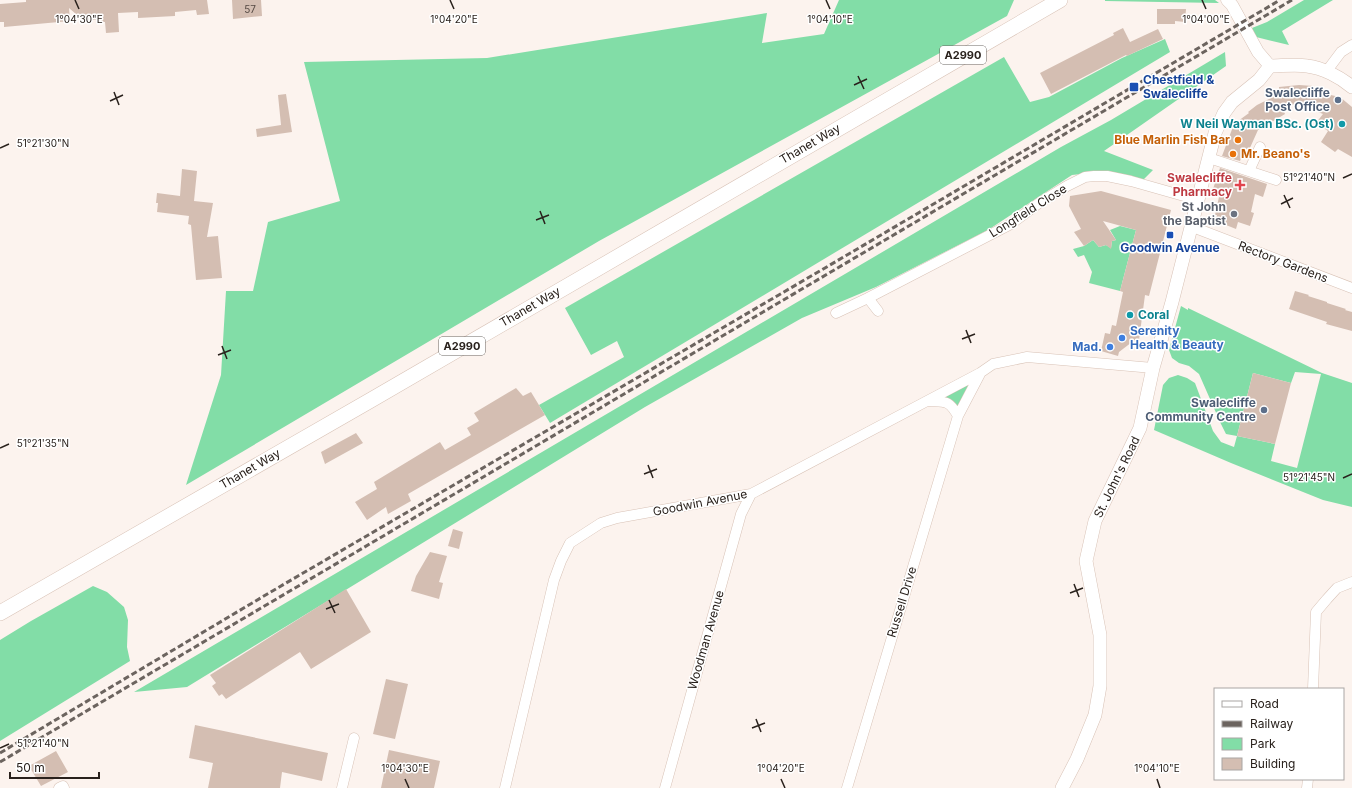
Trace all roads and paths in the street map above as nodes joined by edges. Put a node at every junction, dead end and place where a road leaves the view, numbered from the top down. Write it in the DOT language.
graph roads {
  1 [pos="1060,0"];
  2 [pos="1230,2"];
  3 [pos="1352,45"];
  4 [pos="1270,66"];
  5 [pos="1326,72"];
  6 [pos="1352,87"];
  7 [pos="1260,147"];
  8 [pos="1209,158"];
  9 [pos="1249,172"];
  10 [pos="1276,180"];
  11 [pos="1198,200"];
  12 [pos="1190,226"];
  13 [pos="1352,288"];
  14 [pos="868,298"];
  15 [pos="878,311"];
  16 [pos="836,313"];
  17 [pos="1153,368"];
  18 [pos="980,373"];
  19 [pos="928,401"];
  20 [pos="958,416"];
  21 [pos="751,494"];
  22 [pos="1352,582"];
  23 [pos="0,613"];
  24 [pos="1313,688"];
  25 [pos="354,738"];
  26 [pos="59,788"];
  27 [pos="64,788"];
  28 [pos="342,788"];
  29 [pos="505,788"];
  30 [pos="665,788"];
  31 [pos="847,788"];
  32 [pos="1062,788"];
  1 -- 23 [label="main road, Thanet Way / A2990"];
  2 -- 4 [label="street"];
  3 -- 5 [label="street"];
  4 -- 5 [label="main road"];
  4 -- 8 [label="main road, St. John's Road"];
  5 -- 6 [label="main road"];
  7 -- 9 [label="street"];
  8 -- 9 [label="street"];
  8 -- 11 [label="main road, St. John's Road"];
  9 -- 10 [label="street"];
  11 -- 12 [label="main road, St. John's Road"];
  11 -- 14 [label="street, Longfield Close"];
  12 -- 13 [label="street, Rectory Gardens"];
  12 -- 17 [label="main road, St. John's Road"];
  14 -- 15 [label="street"];
  14 -- 16 [label="street, Longfield Close"];
  17 -- 18 [label="street, Goodwin Avenue"];
  17 -- 32 [label="main road, St. John's Road"];
  18 -- 19 [label="street, Goodwin Avenue"];
  18 -- 20 [label="street, Russell Drive"];
  19 -- 20 [label="street"];
  19 -- 21 [label="street, Goodwin Avenue"];
  20 -- 31 [label="street, Russell Drive"];
  21 -- 29 [label="street, Goodwin Avenue"];
  21 -- 30 [label="street, Woodman Avenue"];
  22 -- 24 [label="street"];
  25 -- 28 [label="street"];
  26 -- 27 [label="street"];
}
